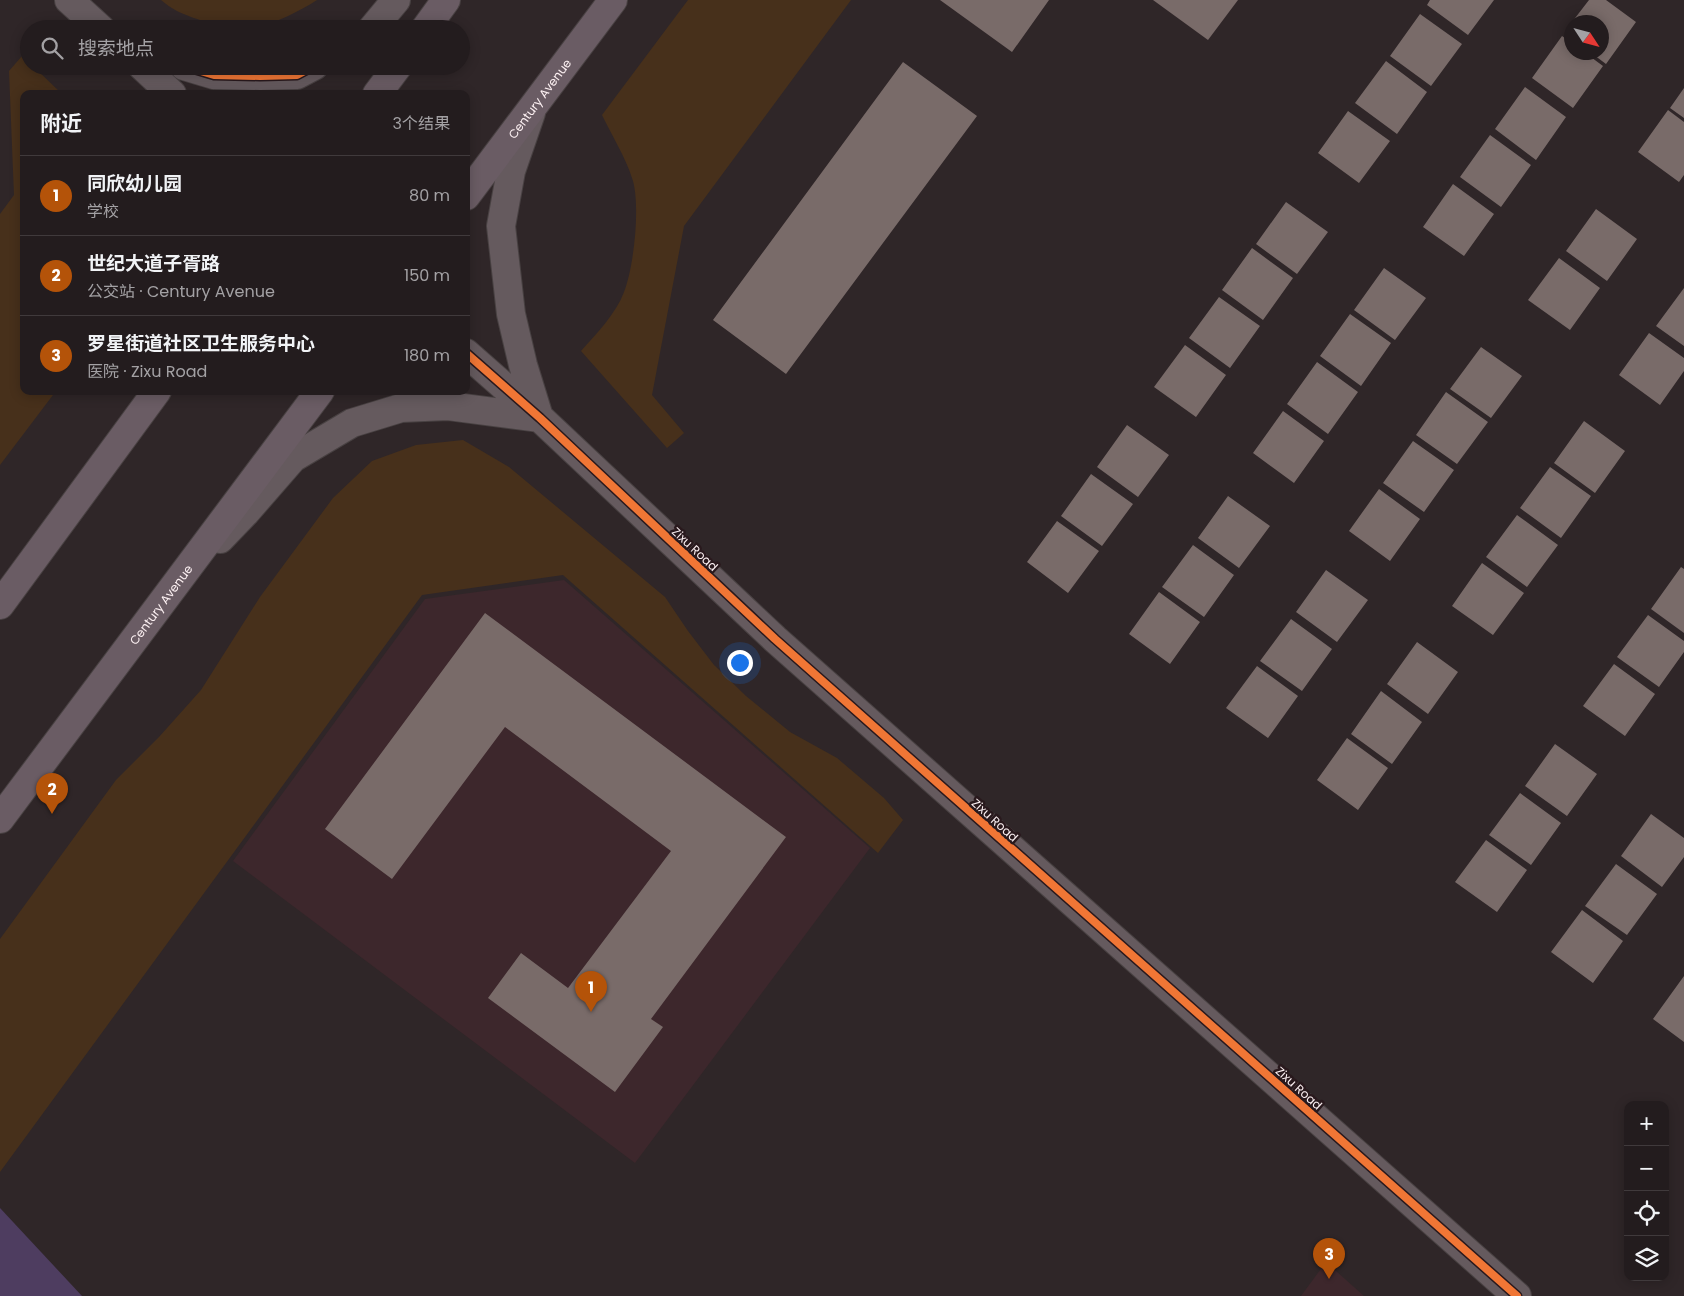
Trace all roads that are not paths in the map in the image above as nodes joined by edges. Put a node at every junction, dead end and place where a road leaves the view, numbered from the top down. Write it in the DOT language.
graph roads {
  1 [pos="69,0"];
  2 [pos="396,0"];
  3 [pos="446,0"];
  4 [pos="613,0"];
  5 [pos="91,20"];
  6 [pos="379,20"];
  7 [pos="432,20"];
  8 [pos="139,75"];
  9 [pos="152,75"];
  10 [pos="214,75"];
  11 [pos="297,75"];
  12 [pos="391,75"];
  13 [pos="148,90"];
  14 [pos="168,90"];
  15 [pos="380,90"];
  16 [pos="533,108"];
  17 [pos="470,191"];
  18 [pos="470,357"];
  19 [pos="155,395"];
  20 [pos="317,395"];
  21 [pos="540,418"];
  22 [pos="178,581"];
  23 [pos="0,605"];
  24 [pos="0,819"];
  25 [pos="1516,1296"];
  1 -- 5 [label="street"];
  2 -- 6 [label="street"];
  3 -- 7 [label="main road"];
  4 -- 16 [label="main road, Century Avenue"];
  8 -- 13 [label="street"];
  9 -- 14 [label="street"];
  10 -- 11 [label="street"];
  12 -- 15 [label="main road"];
  16 -- 17 [label="main road, Century Avenue"];
  16 -- 21 [label="street"];
  18 -- 21 [label="street, Zixu Road"];
  19 -- 23 [label="main road"];
  20 -- 22 [label="main road, Century Avenue"];
  21 -- 22 [label="street"];
  21 -- 25 [label="street, Zixu Road"];
  22 -- 24 [label="main road, Century Avenue"];
}
